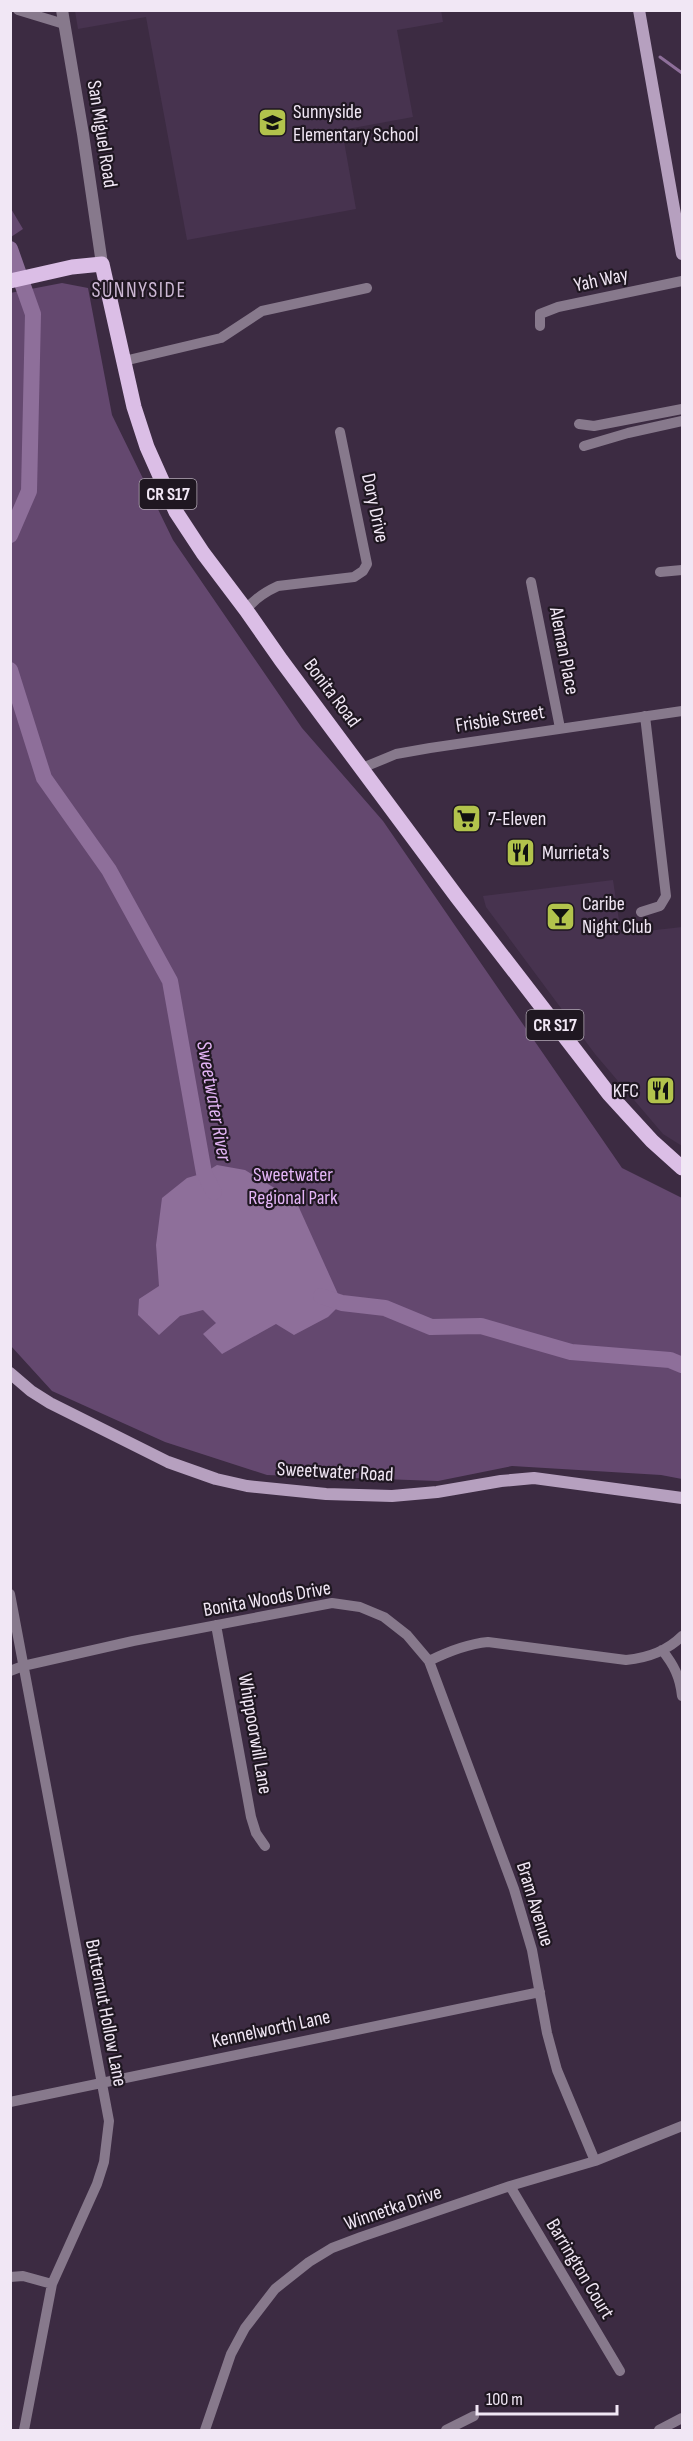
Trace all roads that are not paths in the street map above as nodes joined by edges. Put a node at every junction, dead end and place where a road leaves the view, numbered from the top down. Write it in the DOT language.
graph roads {
  1 [pos="18,10"];
  2 [pos="62,10"];
  3 [pos="639,10"];
  4 [pos="64,24"];
  5 [pos="682,254"];
  6 [pos="102,264"];
  7 [pos="10,281"];
  8 [pos="682,281"];
  9 [pos="367,288"];
  10 [pos="540,326"];
  11 [pos="124,361"];
  12 [pos="682,408"];
  13 [pos="682,421"];
  14 [pos="579,424"];
  15 [pos="340,432"];
  16 [pos="584,446"];
  17 [pos="682,570"];
  18 [pos="660,572"];
  19 [pos="531,582"];
  20 [pos="246,610"];
  21 [pos="682,711"];
  22 [pos="645,716"];
  23 [pos="560,728"];
  24 [pos="362,768"];
  25 [pos="641,912"];
  26 [pos="682,1168"];
  27 [pos="10,1372"];
  28 [pos="682,1498"];
  29 [pos="10,1594"];
  30 [pos="216,1625"];
  31 [pos="682,1636"];
  32 [pos="662,1650"];
  33 [pos="429,1661"];
  34 [pos="22,1666"];
  35 [pos="10,1671"];
  36 [pos="682,1696"];
  37 [pos="265,1846"];
  38 [pos="540,1992"];
  39 [pos="102,2083"];
  40 [pos="10,2102"];
  41 [pos="682,2126"];
  42 [pos="595,2162"];
  43 [pos="510,2186"];
  44 [pos="10,2277"];
  45 [pos="52,2284"];
  46 [pos="621,2371"];
  47 [pos="474,2416"];
  48 [pos="682,2418"];
  49 [pos="24,2430"];
  50 [pos="205,2430"];
  51 [pos="446,2430"];
  52 [pos="659,2430"];
  1 -- 4 [label="street"];
  2 -- 4 [label="street, San Miguel Road"];
  3 -- 5 [label="main road"];
  4 -- 6 [label="street, San Miguel Road"];
  6 -- 7 [label="main road"];
  6 -- 11 [label="main road, Bonita Road / CR S17"];
  8 -- 10 [label="street, Yah Way"];
  9 -- 11 [label="street"];
  11 -- 20 [label="main road, Bonita Road / CR S17"];
  12 -- 14 [label="street"];
  13 -- 16 [label="street"];
  15 -- 20 [label="street, Dory Drive"];
  17 -- 18 [label="street"];
  19 -- 23 [label="street, Aleman Place"];
  20 -- 24 [label="main road, Bonita Road / CR S17"];
  21 -- 22 [label="street, Frisbie Street"];
  22 -- 23 [label="street, Frisbie Street"];
  22 -- 25 [label="street"];
  23 -- 24 [label="street, Frisbie Street"];
  24 -- 26 [label="main road, Bonita Road / CR S17"];
  27 -- 28 [label="main road, Sweetwater Road"];
  29 -- 34 [label="street, Butternut Hollow Lane"];
  30 -- 33 [label="street, Bonita Woods Drive"];
  30 -- 34 [label="street, Bonita Woods Drive"];
  30 -- 37 [label="street, Whippoorwill Lane"];
  31 -- 32 [label="street"];
  32 -- 33 [label="street"];
  32 -- 36 [label="street"];
  33 -- 38 [label="street, Bram Avenue"];
  34 -- 35 [label="street, Bonita Woods Drive"];
  34 -- 39 [label="street, Butternut Hollow Lane"];
  38 -- 39 [label="street, Kennelworth Lane"];
  38 -- 42 [label="street, Bram Avenue"];
  39 -- 40 [label="street, Kennelworth Lane"];
  39 -- 45 [label="street, Butternut Hollow Lane"];
  41 -- 42 [label="street, Winnetka Drive"];
  42 -- 43 [label="street, Winnetka Drive"];
  43 -- 46 [label="street, Barrington Court"];
  43 -- 50 [label="street, Winnetka Drive"];
  44 -- 45 [label="street"];
  45 -- 49 [label="street, Butternut Hollow Lane"];
  47 -- 51 [label="street"];
  48 -- 52 [label="street"];
}
